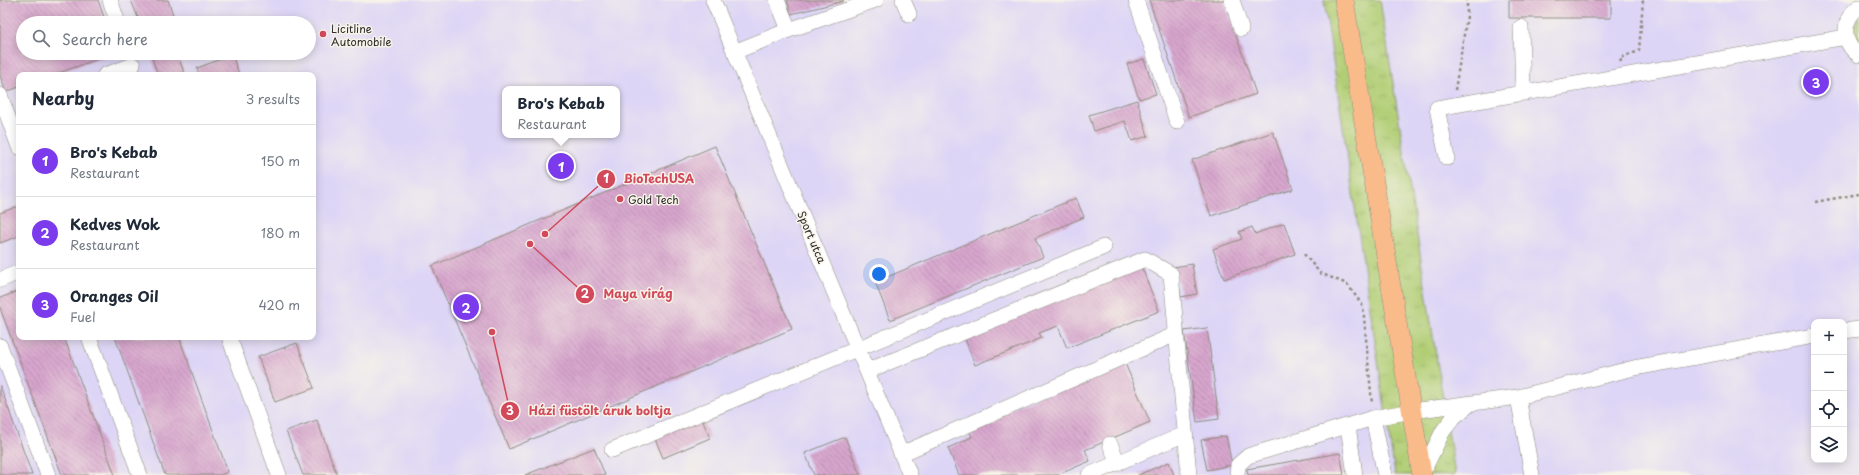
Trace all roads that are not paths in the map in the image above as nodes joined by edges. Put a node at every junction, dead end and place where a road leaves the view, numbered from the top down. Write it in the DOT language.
graph roads {
  1 [pos="110,0"];
  2 [pos="713,0"];
  3 [pos="777,0"];
  4 [pos="876,0"];
  5 [pos="903,0"];
  6 [pos="1136,0"];
  7 [pos="1232,0"];
  8 [pos="1344,0"];
  9 [pos="1859,7"];
  10 [pos="908,14"];
  11 [pos="116,16"];
  12 [pos="1521,27"];
  13 [pos="1241,29"];
  14 [pos="789,30"];
  15 [pos="1846,37"];
  16 [pos="734,52"];
  17 [pos="1859,55"];
  18 [pos="132,64"];
  19 [pos="112,72"];
  20 [pos="1523,93"];
  21 [pos="0,95"];
  22 [pos="12,108"];
  23 [pos="1177,122"];
  24 [pos="16,130"];
  25 [pos="1447,158"];
  26 [pos="1104,247"];
  27 [pos="16,273"];
  28 [pos="0,280"];
  29 [pos="1859,329"];
  30 [pos="1847,331"];
  31 [pos="1176,334"];
  32 [pos="1811,337"];
  33 [pos="90,340"];
  34 [pos="230,340"];
  35 [pos="0,346"];
  36 [pos="857,348"];
  37 [pos="867,371"];
  38 [pos="1518,396"];
  39 [pos="1470,404"];
  40 [pos="1412,411"];
  41 [pos="1373,418"];
  42 [pos="1348,426"];
  43 [pos="1185,434"];
  44 [pos="1110,444"];
  45 [pos="612,450"];
  46 [pos="901,454"];
  47 [pos="1118,463"];
  48 [pos="274,474"];
  49 [pos="48,475"];
  50 [pos="140,475"];
  51 [pos="910,475"];
  52 [pos="1089,475"];
  53 [pos="1189,475"];
  54 [pos="1237,475"];
  55 [pos="1355,475"];
  56 [pos="1385,475"];
  57 [pos="1422,475"];
  58 [pos="1532,475"];
  1 -- 11 [label="street"];
  2 -- 16 [label="street, Sport utca"];
  3 -- 14 [label="street"];
  4 -- 14 [label="street"];
  5 -- 10 [label="street"];
  6 -- 23 [label="street"];
  7 -- 13 [label="street"];
  8 -- 40 [label="main road"];
  9 -- 15 [label="street"];
  12 -- 20 [label="street"];
  14 -- 16 [label="street"];
  15 -- 17 [label="street"];
  15 -- 20 [label="street"];
  16 -- 36 [label="street, Sport utca"];
  18 -- 19 [label="street"];
  20 -- 25 [label="street"];
  21 -- 22 [label="street"];
  22 -- 24 [label="street"];
  26 -- 36 [label="street"];
  27 -- 28 [label="street"];
  29 -- 30 [label="street"];
  31 -- 37 [label="street"];
  31 -- 43 [label="street"];
  31 -- 46 [label="street"];
  32 -- 38 [label="street"];
  33 -- 50 [label="street"];
  34 -- 48 [label="street"];
  35 -- 49 [label="street"];
  36 -- 37 [label="street, Sport utca"];
  36 -- 45 [label="street"];
  37 -- 46 [label="street, Sport utca"];
  38 -- 39 [label="street"];
  38 -- 58 [label="street"];
  39 -- 40 [label="street"];
  39 -- 57 [label="street"];
  40 -- 41 [label="street"];
  40 -- 57 [label="main road"];
  41 -- 42 [label="street"];
  41 -- 56 [label="street"];
  42 -- 54 [label="street"];
  42 -- 55 [label="street"];
  43 -- 47 [label="street"];
  43 -- 53 [label="street"];
  44 -- 47 [label="street"];
  46 -- 51 [label="street, Sport utca"];
  47 -- 52 [label="street"];
}
